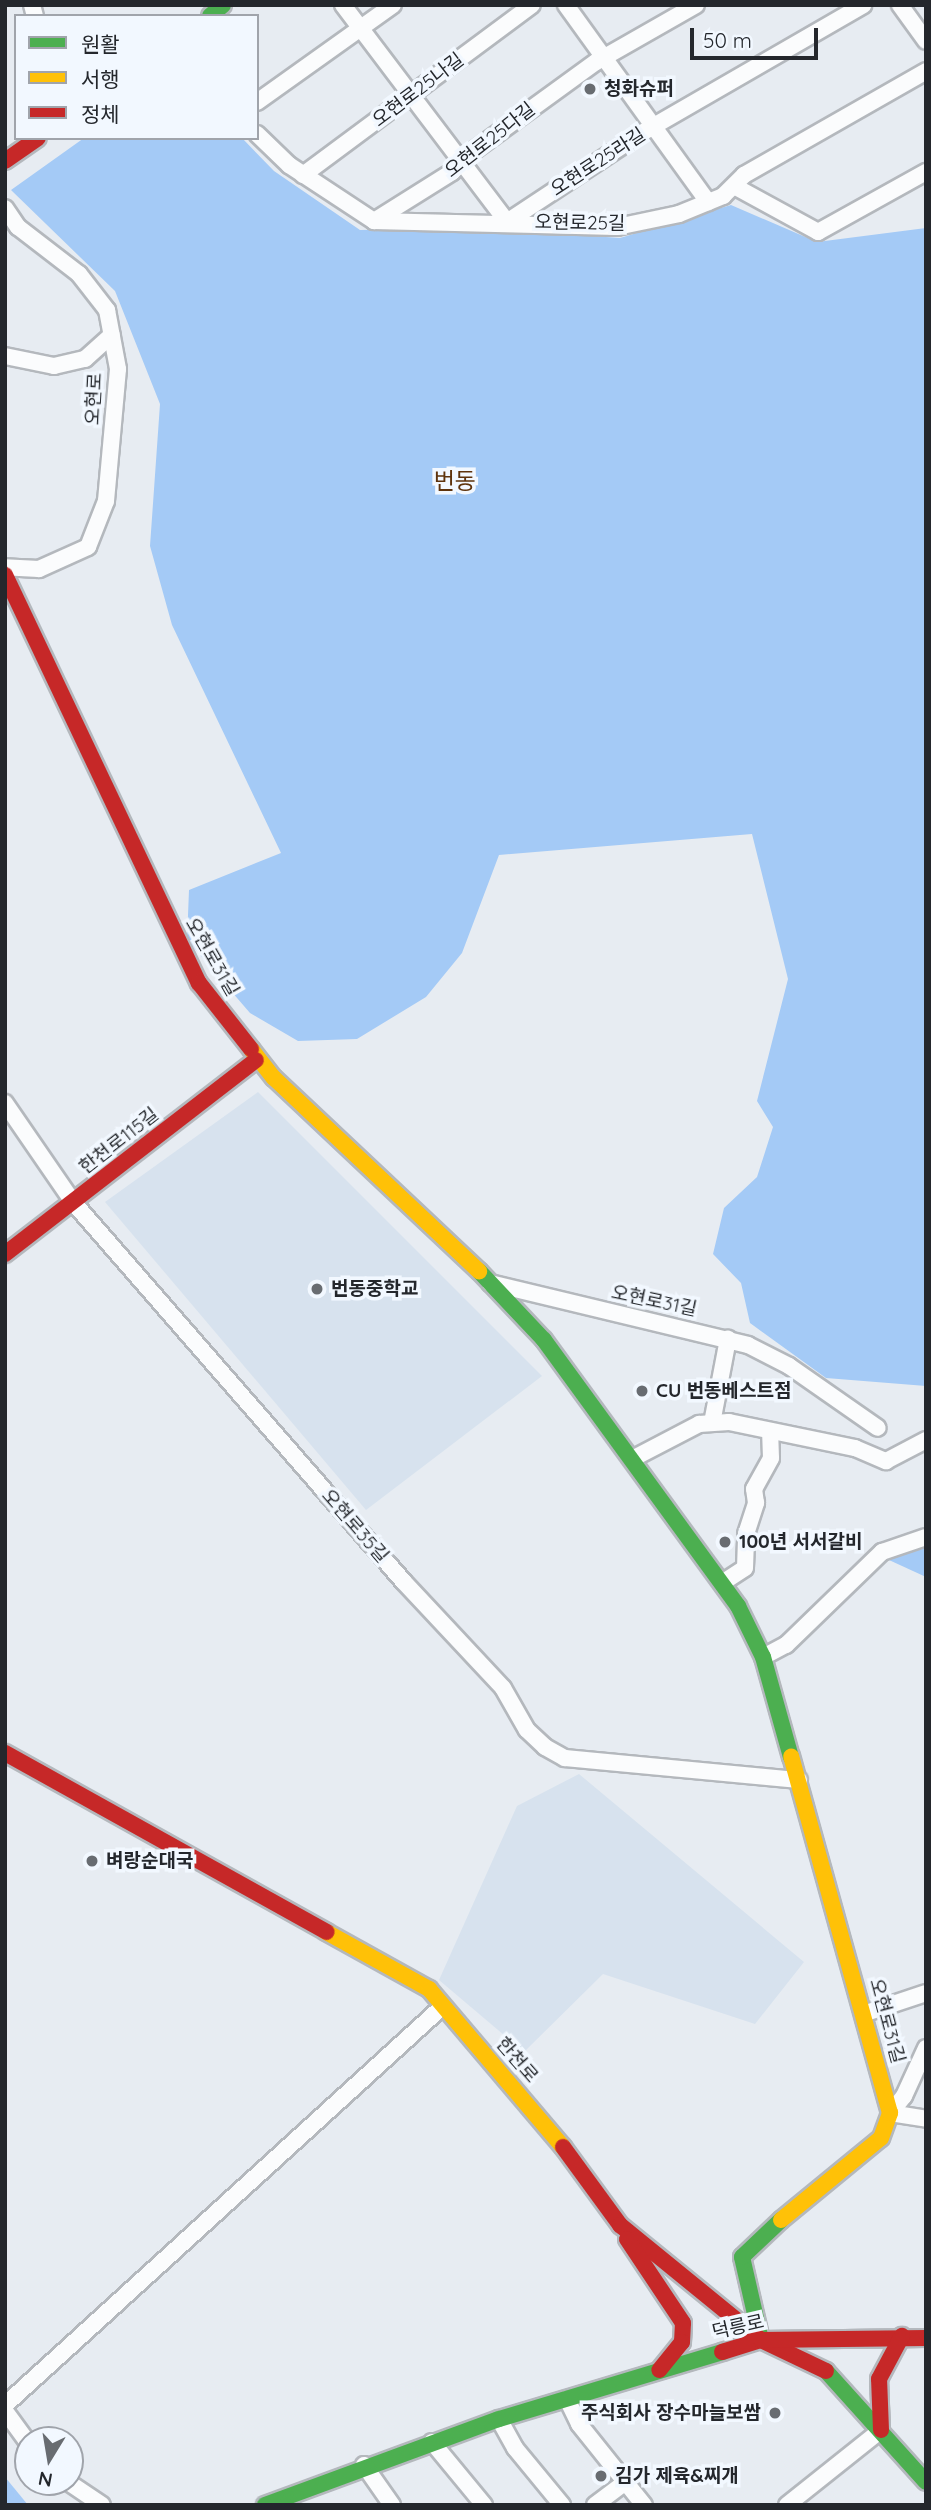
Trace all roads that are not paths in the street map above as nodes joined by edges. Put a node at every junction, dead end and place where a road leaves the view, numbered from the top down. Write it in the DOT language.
graph roads {
  1 [pos="343,5"];
  2 [pos="393,5"];
  3 [pos="532,5"];
  4 [pos="566,5"];
  5 [pos="696,5"];
  6 [pos="863,5"];
  7 [pos="900,5"];
  8 [pos="360,29"];
  9 [pos="926,41"];
  10 [pos="604,57"];
  11 [pos="926,71"];
  12 [pos="410,95"];
  13 [pos="259,101"];
  14 [pos="655,126"];
  15 [pos="259,136"];
  16 [pos="35,140"];
  17 [pos="5,161"];
  18 [pos="461,163"];
  19 [pos="926,172"];
  20 [pos="303,175"];
  21 [pos="734,186"];
  22 [pos="708,202"];
  23 [pos="5,208"];
  24 [pos="374,221"];
  25 [pos="507,222"];
  26 [pos="112,335"];
  27 [pos="5,356"];
  28 [pos="5,567"];
  29 [pos="5,575"];
  30 [pos="256,1060"];
  31 [pos="5,1103"];
  32 [pos="73,1202"];
  33 [pos="5,1254"];
  34 [pos="490,1283"];
  35 [pos="728,1339"];
  36 [pos="712,1423"];
  37 [pos="878,1428"];
  38 [pos="771,1431"];
  39 [pos="926,1440"];
  40 [pos="632,1459"];
  41 [pos="926,1537"];
  42 [pos="722,1583"];
  43 [pos="763,1657"];
  44 [pos="5,1753"];
  45 [pos="799,1780"];
  46 [pos="926,1993"];
  47 [pos="443,2006"];
  48 [pos="863,2014"];
  49 [pos="926,2048"];
  50 [pos="890,2113"];
  51 [pos="926,2119"];
  52 [pos="620,2225"];
  53 [pos="902,2336"];
  54 [pos="926,2338"];
  55 [pos="761,2340"];
  56 [pos="659,2371"];
  57 [pos="567,2399"];
  58 [pos="5,2405"];
  59 [pos="5,2411"];
  60 [pos="499,2419"];
  61 [pos="16,2426"];
  62 [pos="881,2430"];
  63 [pos="432,2442"];
  64 [pos="364,2465"];
  65 [pos="625,2482"];
  66 [pos="926,2482"];
  67 [pos="84,2493"];
  68 [pos="102,2505"];
  69 [pos="265,2505"];
  70 [pos="392,2505"];
  71 [pos="484,2505"];
  72 [pos="562,2505"];
  73 [pos="595,2505"];
  74 [pos="644,2505"];
  75 [pos="787,2505"];
  1 -- 8 [label="street, 오현로25길"];
  2 -- 8 [label="street"];
  3 -- 12 [label="street, 오현로25나길"];
  4 -- 10 [label="street"];
  5 -- 10 [label="street, 오현로25다길"];
  6 -- 14 [label="street, 오현로25라길"];
  7 -- 9 [label="street"];
  8 -- 12 [label="street, 오현로25길"];
  8 -- 13 [label="street"];
  10 -- 14 [label="street"];
  10 -- 18 [label="street, 오현로25다길"];
  11 -- 21 [label="street, 오현로25길"];
  12 -- 18 [label="street, 오현로25길"];
  12 -- 20 [label="street, 오현로25나길"];
  14 -- 22 [label="street, 오현로25라길"];
  14 -- 25 [label="street, 오현로25라길"];
  15 -- 20 [label="street"];
  16 -- 17 [label="street"];
  18 -- 24 [label="street, 오현로25다길"];
  18 -- 25 [label="street, 오현로25길"];
  19 -- 21 [label="street"];
  20 -- 24 [label="street"];
  21 -- 22 [label="street, 오현로25길"];
  22 -- 25 [label="street, 오현로25길"];
  23 -- 26 [label="street, 오현로"];
  24 -- 25 [label="street"];
  26 -- 27 [label="street"];
  26 -- 28 [label="street, 오현로"];
  29 -- 30 [label="street, 오현로31길"];
  30 -- 32 [label="street, 한천로115길"];
  30 -- 34 [label="street, 오현로31길"];
  31 -- 32 [label="street, 오현로35길"];
  32 -- 33 [label="street, 한천로115길"];
  32 -- 45 [label="street, 오현로35길"];
  34 -- 35 [label="street, 오현로31길"];
  34 -- 40 [label="street, 오현로31길"];
  35 -- 36 [label="street"];
  35 -- 37 [label="street, 오현로31길"];
  36 -- 38 [label="street"];
  36 -- 40 [label="street"];
  38 -- 39 [label="street"];
  38 -- 42 [label="street"];
  40 -- 42 [label="street, 오현로31길"];
  41 -- 43 [label="street"];
  42 -- 43 [label="street, 오현로31길"];
  43 -- 45 [label="street, 오현로31길"];
  44 -- 47 [label="street, 한천로"];
  45 -- 48 [label="street, 오현로31길"];
  46 -- 48 [label="street"];
  47 -- 52 [label="street, 한천로"];
  47 -- 58 [label="street"];
  48 -- 50 [label="street, 오현로31길"];
  49 -- 50 [label="street"];
  50 -- 51 [label="street"];
  50 -- 55 [label="street"];
  52 -- 55 [label="street, 한천로"];
  52 -- 56 [label="street"];
  53 -- 54 [label="street, 덕릉로"];
  53 -- 55 [label="street, 덕릉로"];
  53 -- 62 [label="street"];
  55 -- 56 [label="street, 덕릉로"];
  55 -- 62 [label="street, 한천로"];
  56 -- 57 [label="street, 덕릉로"];
  57 -- 60 [label="street, 덕릉로"];
  57 -- 65 [label="street"];
  59 -- 61 [label="street"];
  60 -- 63 [label="street, 덕릉로"];
  60 -- 72 [label="street"];
  62 -- 66 [label="street, 한천로"];
  62 -- 75 [label="street"];
  63 -- 64 [label="street, 덕릉로"];
  63 -- 71 [label="street"];
  64 -- 69 [label="street, 덕릉로"];
  64 -- 70 [label="street"];
  65 -- 73 [label="street"];
  65 -- 74 [label="street"];
  67 -- 68 [label="street"];
}
